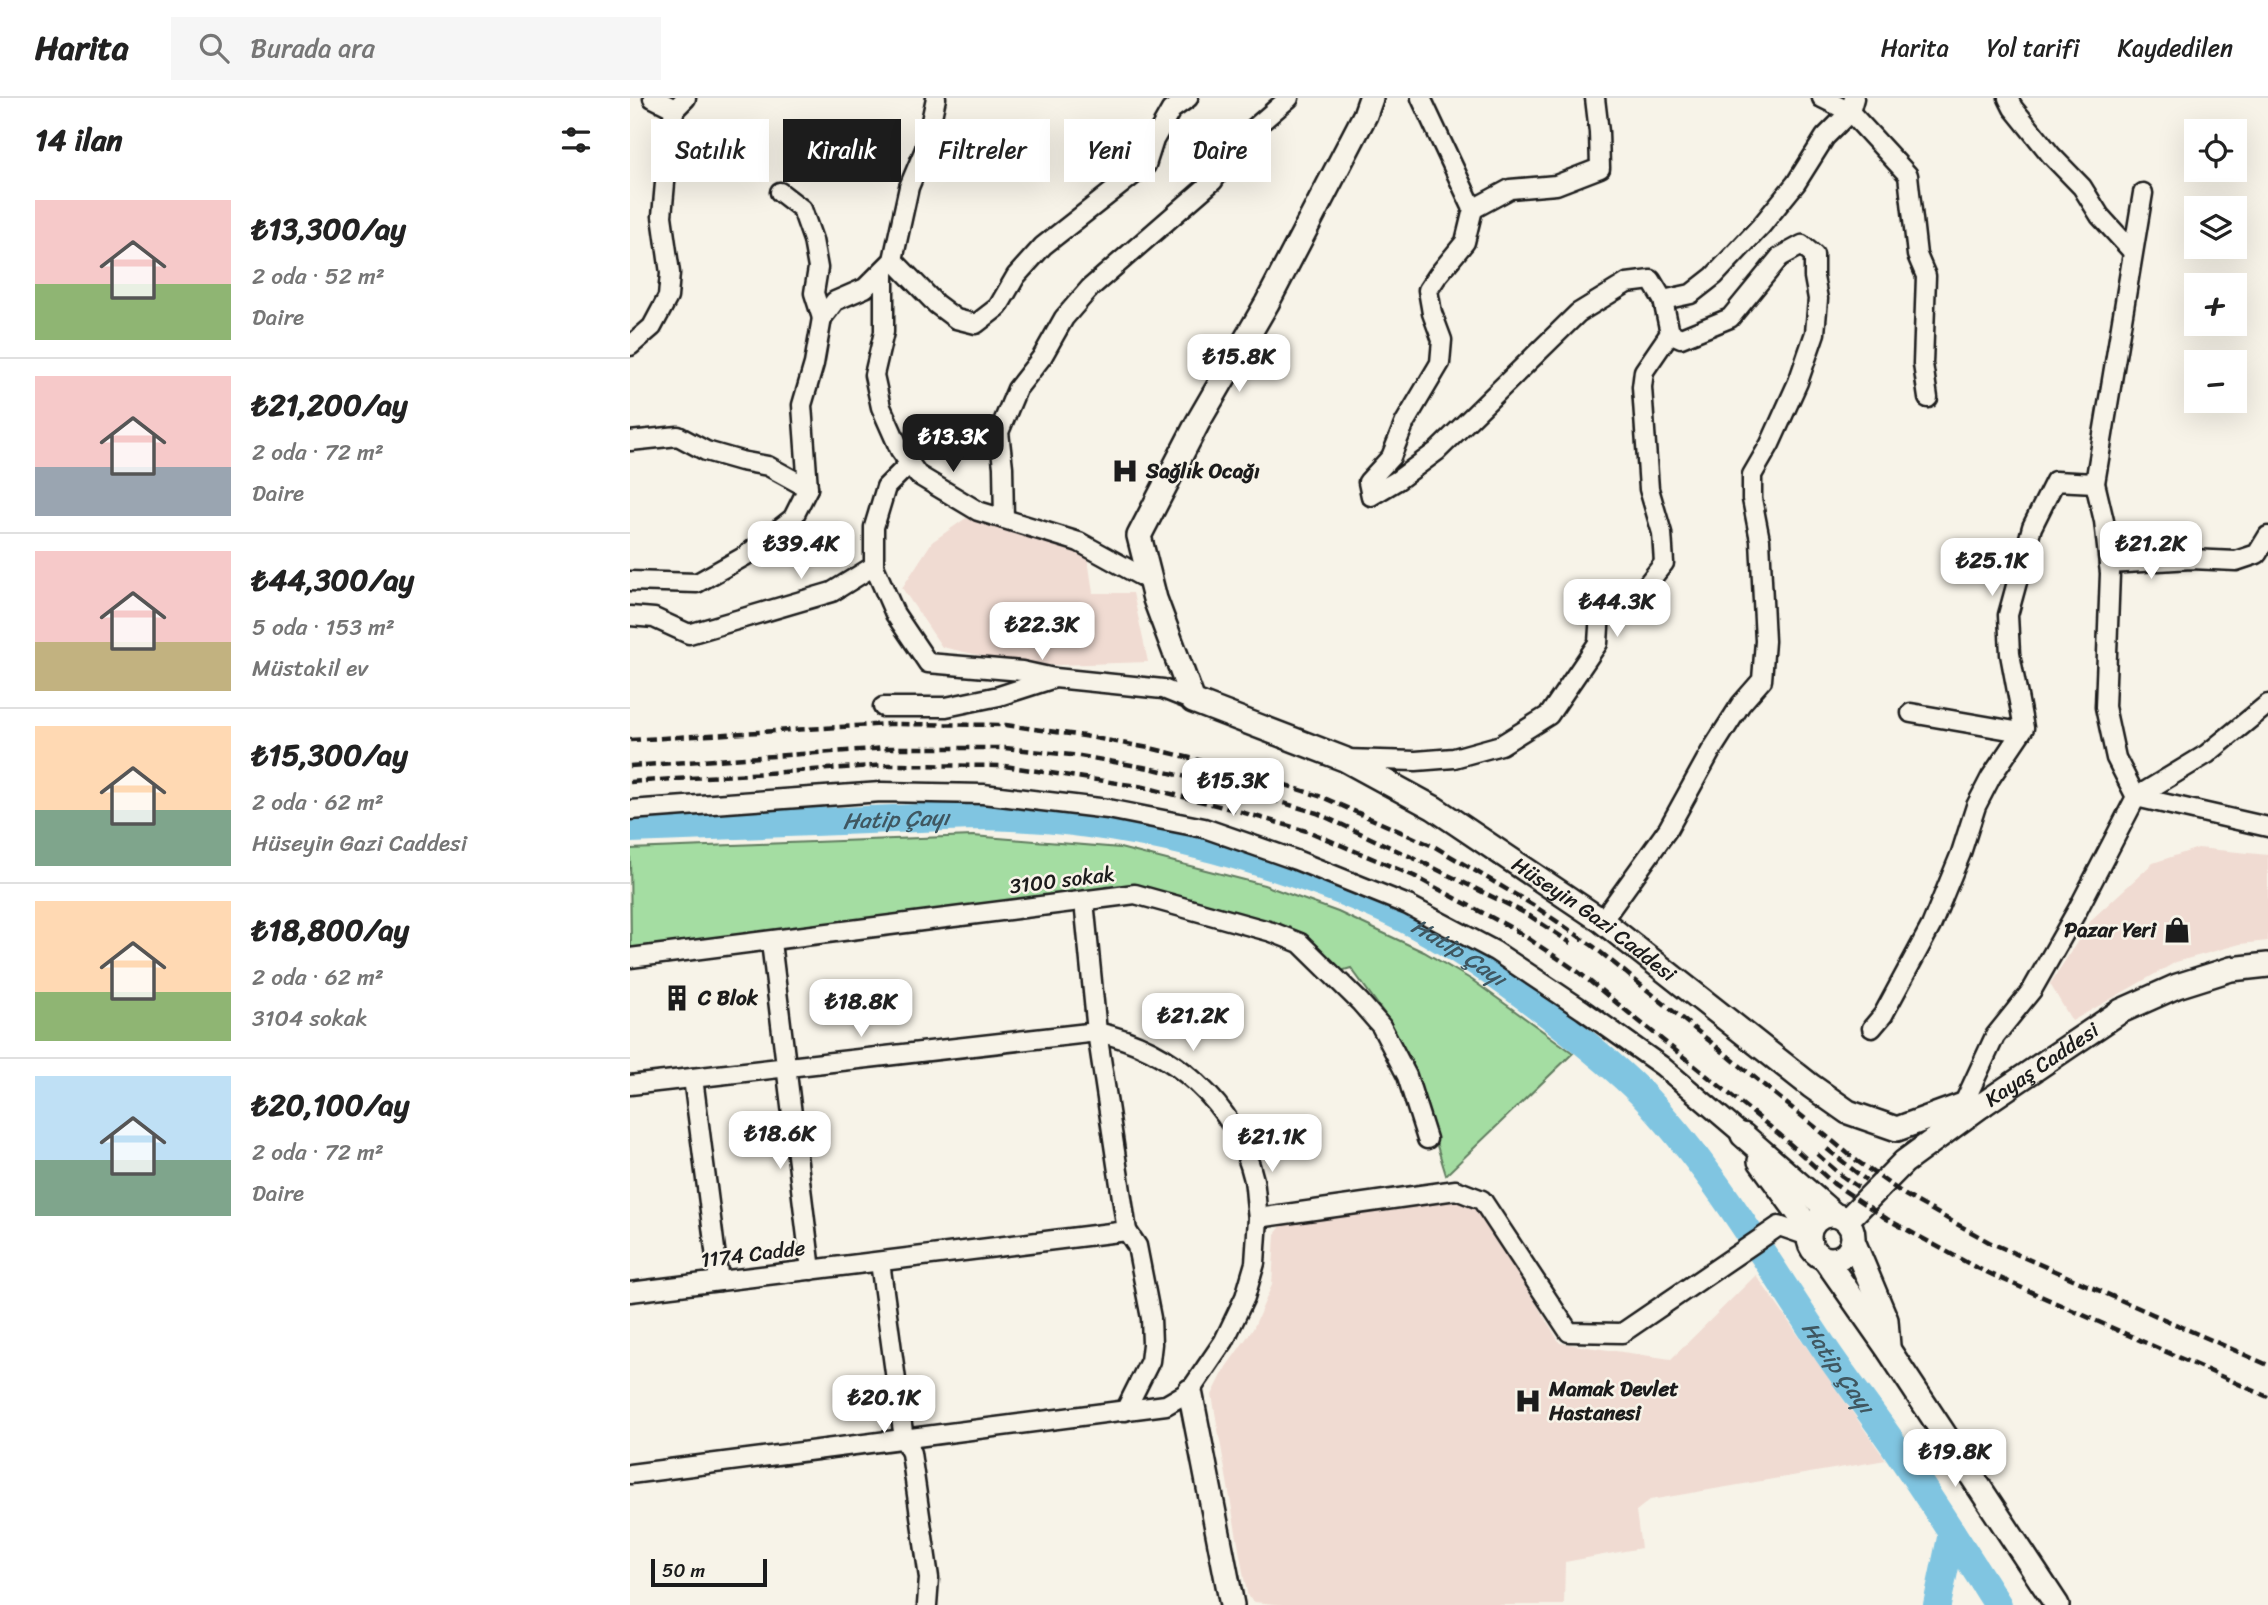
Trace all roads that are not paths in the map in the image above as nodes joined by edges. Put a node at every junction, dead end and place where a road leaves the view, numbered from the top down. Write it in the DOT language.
graph roads {
  1 [pos="653,98"];
  2 [pos="936,98"];
  3 [pos="1188,98"];
  4 [pos="1289,98"];
  5 [pos="1371,98"];
  6 [pos="1421,98"];
  7 [pos="1595,98"];
  8 [pos="1822,98"];
  9 [pos="2008,98"];
  10 [pos="681,103"];
  11 [pos="1852,105"];
  12 [pos="780,192"];
  13 [pos="2143,193"];
  14 [pos="1473,209"];
  15 [pos="2133,251"];
  16 [pos="888,265"];
  17 [pos="1663,300"];
  18 [pos="822,318"];
  19 [pos="1670,333"];
  20 [pos="630,346"];
  21 [pos="1928,398"];
  22 [pos="630,441"];
  23 [pos="910,463"];
  24 [pos="2095,484"];
  25 [pos="808,488"];
  26 [pos="1004,519"];
  27 [pos="2268,536"];
  28 [pos="2109,564"];
  29 [pos="874,566"];
  30 [pos="630,581"];
  31 [pos="1150,581"];
  32 [pos="630,616"];
  33 [pos="1055,678"];
  34 [pos="1193,701"];
  35 [pos="2268,704"];
  36 [pos="883,707"];
  37 [pos="1911,713"];
  38 [pos="2021,732"];
  39 [pos="1344,759"];
  40 [pos="2136,797"];
  41 [pos="630,810"];
  42 [pos="2268,827"];
  43 [pos="1084,901"];
  44 [pos="1602,921"];
  45 [pos="771,942"];
  46 [pos="630,958"];
  47 [pos="2268,965"];
  48 [pos="1872,1028"];
  49 [pos="1097,1032"];
  50 [pos="787,1066"];
  51 [pos="693,1078"];
  52 [pos="630,1086"];
  53 [pos="1972,1105"];
  54 [pos="1743,1135"];
  55 [pos="1427,1139"];
  56 [pos="1258,1218"];
  57 [pos="1844,1225"];
  58 [pos="1127,1231"];
  59 [pos="1809,1233"];
  60 [pos="1825,1259"];
  61 [pos="880,1262"];
  62 [pos="811,1270"];
  63 [pos="719,1281"];
  64 [pos="630,1292"];
  65 [pos="1888,1349"];
  66 [pos="1190,1391"];
  67 [pos="1125,1411"];
  68 [pos="904,1439"];
  69 [pos="630,1474"];
  70 [pos="927,1605"];
  71 [pos="1232,1605"];
  72 [pos="2057,1605"];
  1 -- 10 [label="street"];
  2 -- 16 [label="street"];
  3 -- 16 [label="street"];
  4 -- 26 [label="street"];
  5 -- 31 [label="street"];
  6 -- 14 [label="street"];
  7 -- 14 [label="street"];
  8 -- 11 [label="street"];
  9 -- 15 [label="street"];
  10 -- 20 [label="street"];
  11 -- 17 [label="street"];
  11 -- 21 [label="street"];
  12 -- 18 [label="street"];
  13 -- 15 [label="street"];
  14 -- 17 [label="street"];
  15 -- 24 [label="street"];
  16 -- 18 [label="street"];
  16 -- 23 [label="street"];
  17 -- 19 [label="street"];
  18 -- 25 [label="street"];
  19 -- 39 [label="street"];
  19 -- 44 [label="street"];
  22 -- 25 [label="street"];
  23 -- 26 [label="street"];
  23 -- 29 [label="street"];
  24 -- 28 [label="street"];
  24 -- 38 [label="street"];
  25 -- 30 [label="street"];
  26 -- 31 [label="street"];
  27 -- 28 [label="street"];
  28 -- 40 [label="street"];
  29 -- 32 [label="street"];
  29 -- 33 [label="street"];
  31 -- 34 [label="street"];
  33 -- 34 [label="street"];
  33 -- 36 [label="street"];
  34 -- 39 [label="street, Hüseyin Gazi Caddesi"];
  35 -- 40 [label="street"];
  37 -- 38 [label="street"];
  38 -- 48 [label="street"];
  39 -- 44 [label="street, Hüseyin Gazi Caddesi"];
  40 -- 42 [label="street"];
  40 -- 53 [label="street"];
  41 -- 54 [label="street"];
  43 -- 45 [label="street, 3100 sokak"];
  43 -- 49 [label="street"];
  43 -- 55 [label="street, 3100 sokak"];
  44 -- 53 [label="street, Hüseyin Gazi Caddesi"];
  45 -- 46 [label="street, 3100 sokak"];
  45 -- 50 [label="street"];
  47 -- 53 [label="street, Kayaş Caddesi"];
  49 -- 50 [label="street"];
  49 -- 56 [label="street"];
  49 -- 58 [label="street"];
  50 -- 51 [label="street"];
  50 -- 62 [label="street"];
  51 -- 52 [label="street"];
  51 -- 63 [label="street"];
  53 -- 57 [label="street, Kayaş Caddesi"];
  54 -- 57 [label="street"];
  54 -- 59 [label="street"];
  56 -- 59 [label="street"];
  56 -- 66 [label="street"];
  57 -- 59 [label="street"];
  57 -- 60 [label="street"];
  57 -- 65 [label="street"];
  58 -- 61 [label="street, 1174 Cadde"];
  58 -- 67 [label="street"];
  59 -- 60 [label="street"];
  60 -- 65 [label="street"];
  61 -- 62 [label="street, 1174 Cadde"];
  61 -- 68 [label="street"];
  62 -- 63 [label="street, 1174 Cadde"];
  63 -- 64 [label="street, 1174 Cadde"];
  65 -- 72 [label="street"];
  66 -- 67 [label="street"];
  66 -- 71 [label="street"];
  67 -- 68 [label="street"];
  68 -- 69 [label="street"];
  68 -- 70 [label="street"];
}
